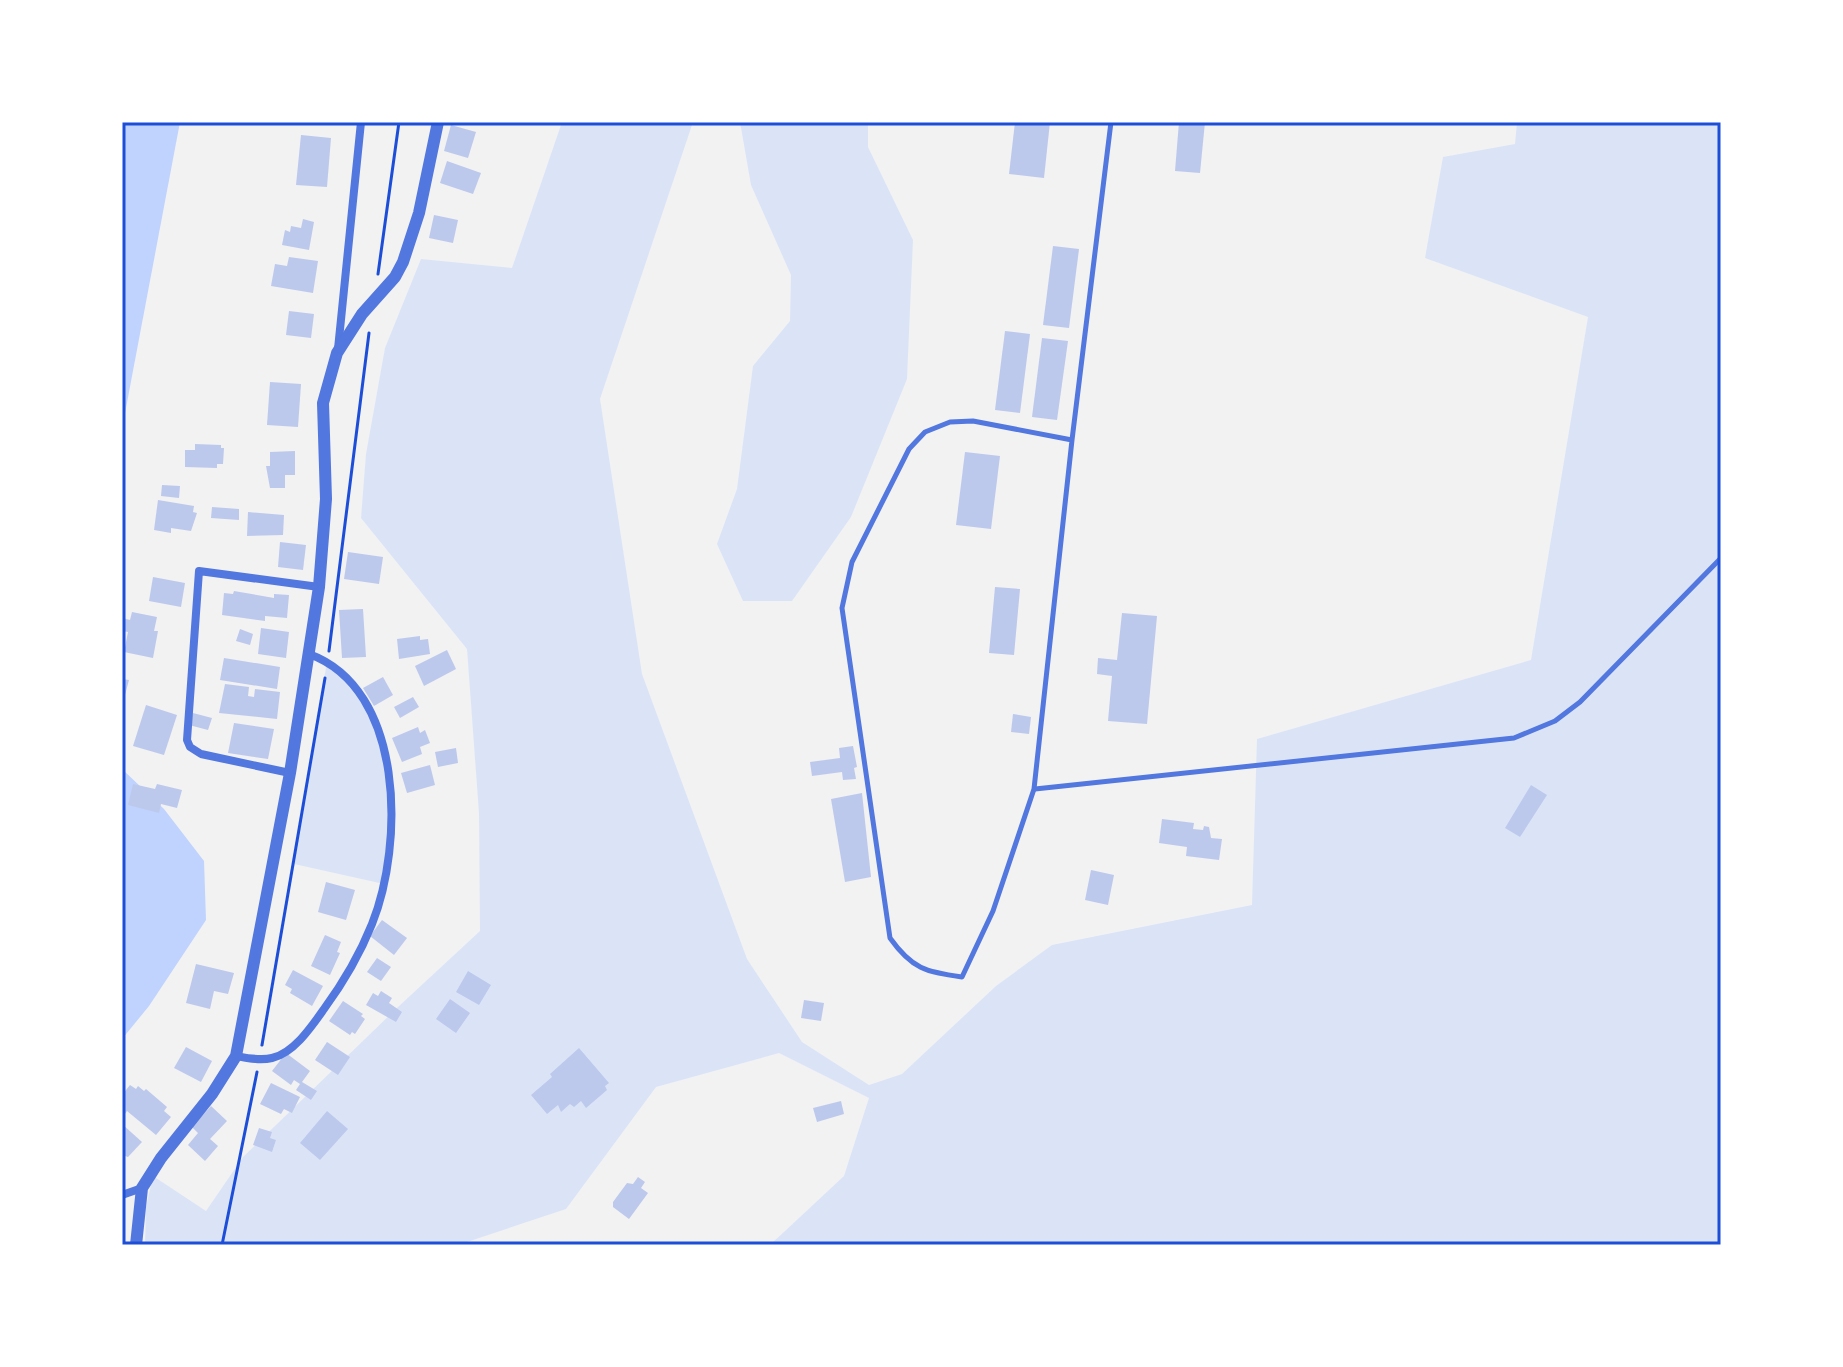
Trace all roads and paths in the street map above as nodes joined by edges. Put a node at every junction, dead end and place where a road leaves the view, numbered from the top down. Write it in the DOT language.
graph roads {
  1 [pos="361,122"];
  2 [pos="438,122"];
  3 [pos="1111,122"];
  4 [pos="337,353"];
  5 [pos="1072,440"];
  6 [pos="1721,558"];
  7 [pos="319,587"];
  8 [pos="309,654"];
  9 [pos="290,773"];
  10 [pos="1034,789"];
  11 [pos="236,1056"];
  12 [pos="142,1188"];
  13 [pos="122,1195"];
  14 [pos="136,1245"];
  1 -- 4 [label="street"];
  2 -- 4 [label="street"];
  3 -- 5 [label="lane"];
  4 -- 7 [label="street"];
  5 -- 10 [label="lane"];
  5 -- 10 [label="lane"];
  6 -- 10 [label="lane"];
  7 -- 8 [label="street"];
  7 -- 9 [label="street"];
  8 -- 9 [label="street"];
  8 -- 11 [label="street"];
  9 -- 11 [label="street"];
  11 -- 12 [label="street"];
  12 -- 13 [label="street"];
  12 -- 14 [label="street"];
}
